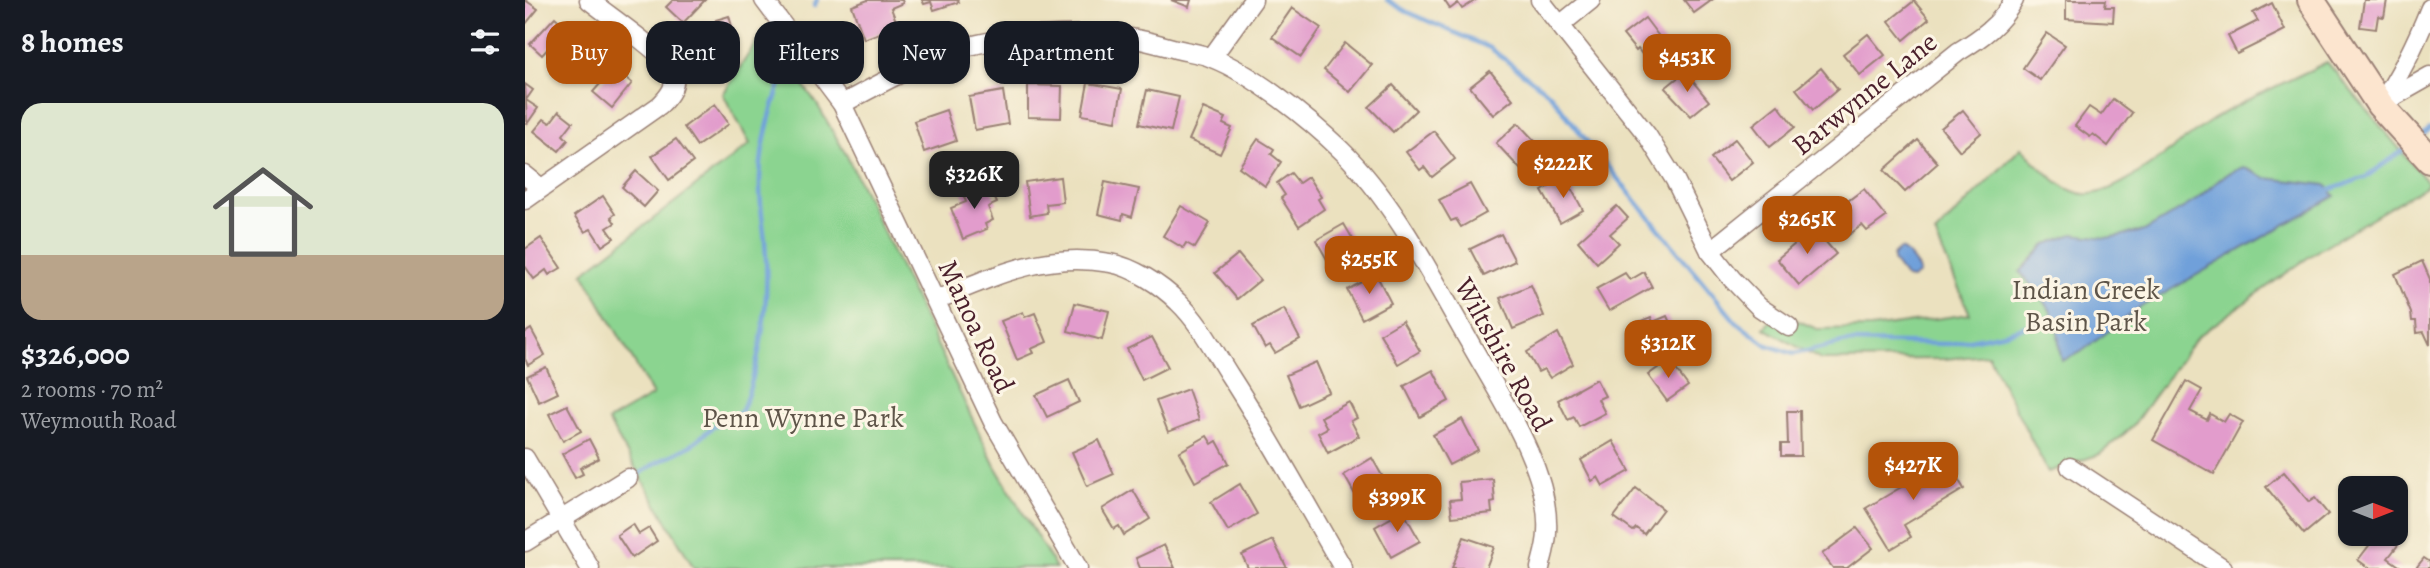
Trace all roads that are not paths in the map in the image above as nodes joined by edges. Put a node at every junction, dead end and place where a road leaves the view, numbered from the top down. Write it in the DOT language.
graph roads {
  1 [pos="589,0"];
  2 [pos="764,0"];
  3 [pos="1252,0"];
  4 [pos="1540,0"];
  5 [pos="1591,0"];
  6 [pos="2014,0"];
  7 [pos="2311,0"];
  8 [pos="2430,8"];
  9 [pos="1560,25"];
  10 [pos="1212,57"];
  11 [pos="2430,76"];
  12 [pos="842,104"];
  13 [pos="2380,105"];
  14 [pos="2419,148"];
  15 [pos="525,175"];
  16 [pos="541,188"];
  17 [pos="525,200"];
  18 [pos="1710,251"];
  19 [pos="936,300"];
  20 [pos="1789,327"];
  21 [pos="525,458"];
  22 [pos="2070,467"];
  23 [pos="628,478"];
  24 [pos="561,520"];
  25 [pos="525,542"];
  26 [pos="590,568"];
  27 [pos="1078,568"];
  28 [pos="1343,568"];
  29 [pos="1540,568"];
  30 [pos="2224,568"];
  1 -- 16 [label="street"];
  2 -- 12 [label="street, Manoa Road"];
  3 -- 10 [label="street"];
  4 -- 9 [label="street"];
  5 -- 9 [label="street"];
  6 -- 18 [label="street, Barwynne Lane"];
  7 -- 13 [label="main road"];
  8 -- 13 [label="street"];
  9 -- 18 [label="street"];
  10 -- 12 [label="street, Wiltshire Road"];
  10 -- 29 [label="street, Wiltshire Road"];
  11 -- 13 [label="street"];
  12 -- 19 [label="street, Manoa Road"];
  13 -- 14 [label="main road"];
  15 -- 16 [label="street"];
  16 -- 17 [label="street"];
  18 -- 20 [label="street"];
  19 -- 27 [label="street, Manoa Road"];
  19 -- 28 [label="street"];
  21 -- 24 [label="street"];
  22 -- 30 [label="street"];
  23 -- 24 [label="street"];
  24 -- 25 [label="street"];
  24 -- 26 [label="street"];
}
